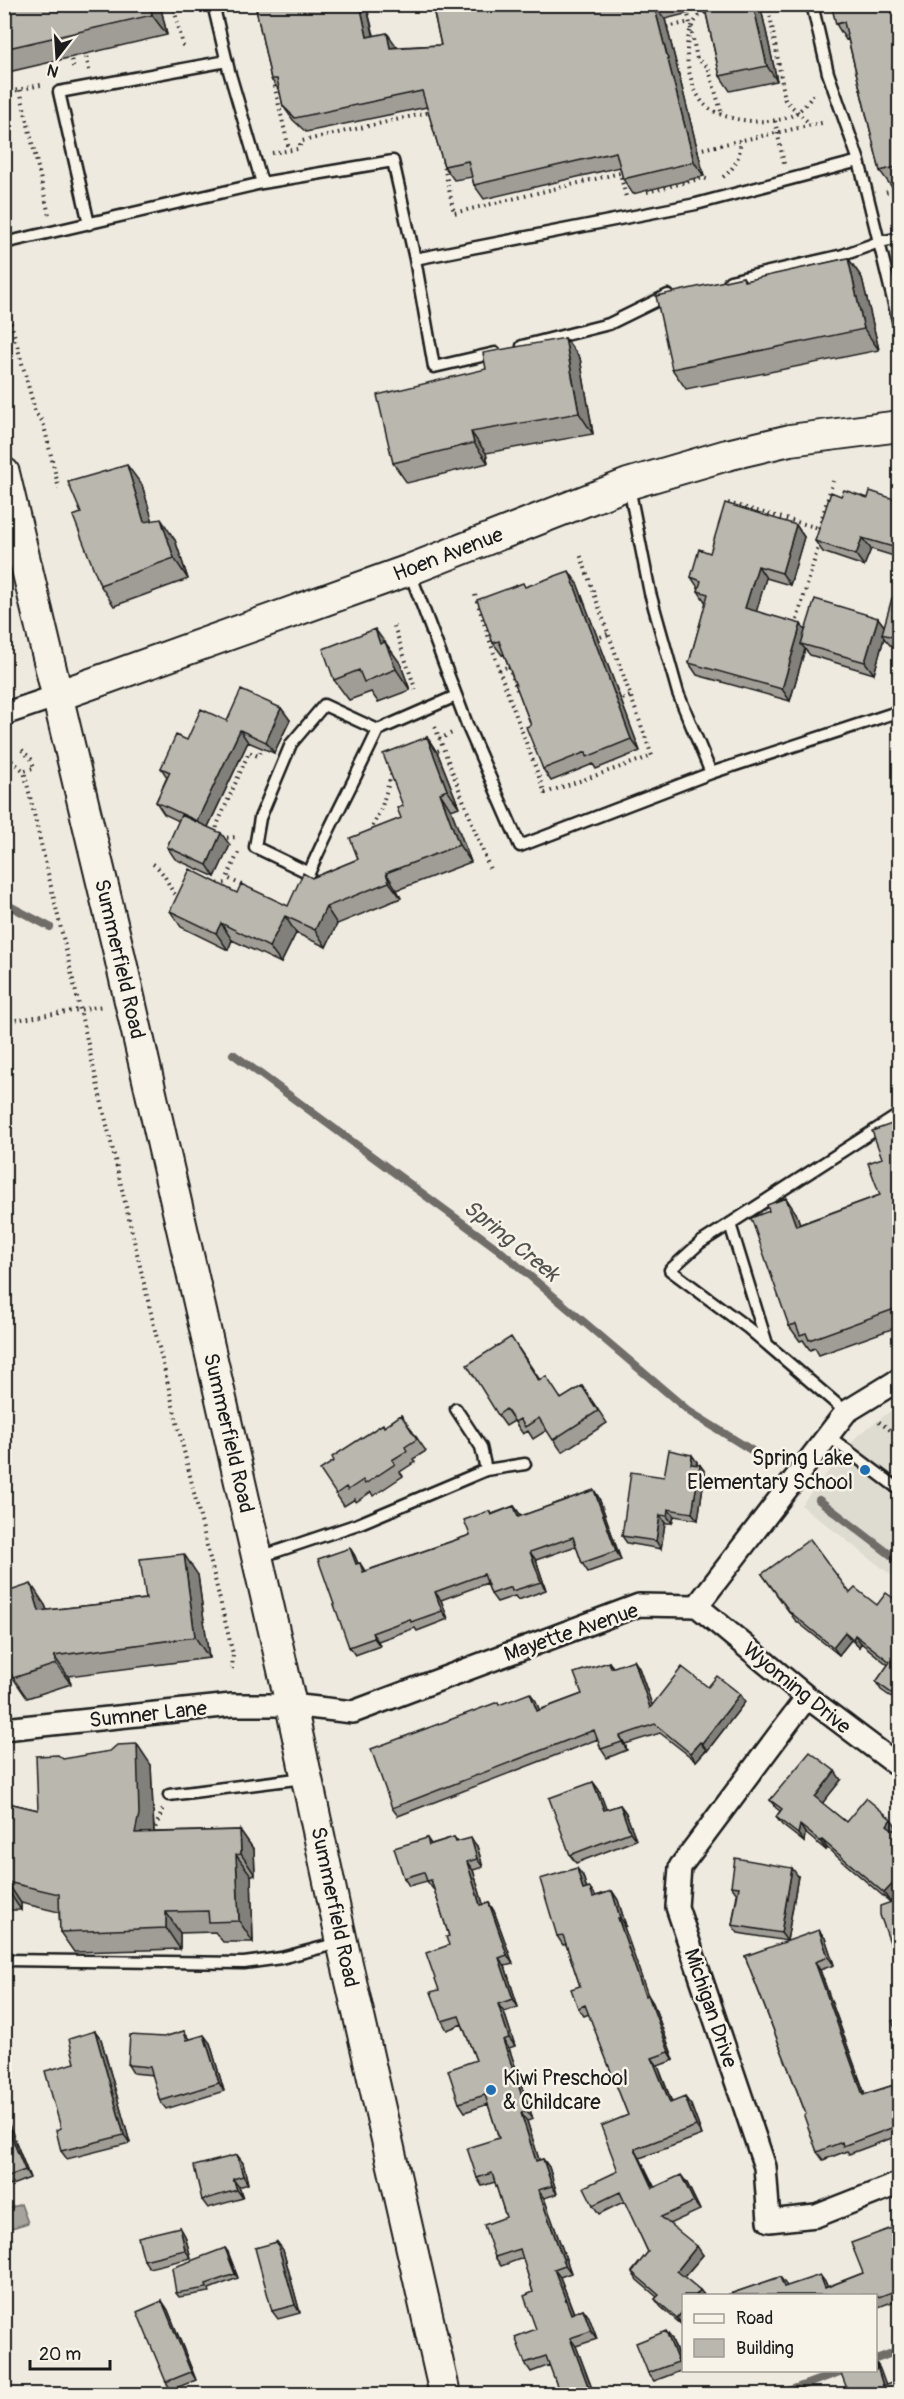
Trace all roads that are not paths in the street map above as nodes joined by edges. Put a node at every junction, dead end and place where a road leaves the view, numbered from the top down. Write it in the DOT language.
graph roads {
  1 [pos="213,4"];
  2 [pos="812,4"];
  3 [pos="226,61"];
  4 [pos="859,161"];
  5 [pos="262,183"];
  6 [pos="89,224"];
  7 [pos="900,238"];
  8 [pos="879,242"];
  9 [pos="4,243"];
  10 [pos="415,259"];
  11 [pos="716,284"];
  12 [pos="681,292"];
  13 [pos="900,328"];
  14 [pos="514,348"];
  15 [pos="502,351"];
  16 [pos="900,426"];
  17 [pos="4,473"];
  18 [pos="628,484"];
  19 [pos="409,570"];
  20 [pos="57,696"];
  21 [pos="456,696"];
  22 [pos="900,711"];
  23 [pos="4,714"];
  24 [pos="378,730"];
  25 [pos="711,773"];
  26 [pos="900,1114"];
  27 [pos="730,1224"];
  28 [pos="768,1345"];
  29 [pos="900,1379"];
  30 [pos="456,1409"];
  31 [pos="846,1412"];
  32 [pos="827,1435"];
  33 [pos="525,1464"];
  34 [pos="486,1470"];
  35 [pos="900,1490"];
  36 [pos="257,1558"];
  37 [pos="697,1606"];
  38 [pos="807,1697"];
  39 [pos="291,1705"];
  40 [pos="4,1730"];
  41 [pos="900,1767"];
  42 [pos="307,1778"];
  43 [pos="169,1795"];
  44 [pos="342,1942"];
  45 [pos="4,1960"];
  46 [pos="900,2183"];
  47 [pos="445,2394"];
  1 -- 3 [label="lane"];
  2 -- 4 [label="lane"];
  3 -- 5 [label="lane"];
  3 -- 6 [label="lane"];
  4 -- 8 [label="lane"];
  4 -- 10 [label="lane"];
  5 -- 6 [label="lane"];
  5 -- 10 [label="lane"];
  6 -- 9 [label="lane"];
  7 -- 8 [label="lane"];
  8 -- 11 [label="lane"];
  8 -- 13 [label="lane"];
  10 -- 15 [label="lane"];
  12 -- 14 [label="lane"];
  16 -- 18 [label="street, Hoen Avenue"];
  17 -- 20 [label="street, Summerfield Road"];
  18 -- 19 [label="street, Hoen Avenue"];
  18 -- 25 [label="lane"];
  19 -- 20 [label="street, Hoen Avenue"];
  19 -- 21 [label="lane"];
  20 -- 23 [label="street, Hoen Avenue"];
  20 -- 36 [label="street, Summerfield Road"];
  21 -- 24 [label="lane"];
  21 -- 25 [label="lane"];
  22 -- 25 [label="lane"];
  24 -- 24 [label="lane"];
  26 -- 27 [label="lane"];
  27 -- 28 [label="lane"];
  27 -- 28 [label="lane"];
  28 -- 31 [label="lane"];
  29 -- 31 [label="street"];
  30 -- 34 [label="lane"];
  31 -- 32 [label="street"];
  32 -- 35 [label="lane"];
  32 -- 37 [label="street"];
  33 -- 34 [label="lane"];
  34 -- 36 [label="lane"];
  36 -- 39 [label="street, Summerfield Road"];
  37 -- 38 [label="street, Wyoming Drive"];
  37 -- 39 [label="street, Mayette Avenue"];
  38 -- 41 [label="street, Wyoming Drive"];
  38 -- 46 [label="street, Michigan Drive"];
  39 -- 40 [label="street, Sumner Lane"];
  39 -- 42 [label="street, Summerfield Road"];
  42 -- 43 [label="lane"];
  42 -- 44 [label="street, Summerfield Road"];
  44 -- 45 [label="lane"];
  44 -- 47 [label="street, Summerfield Road"];
}
